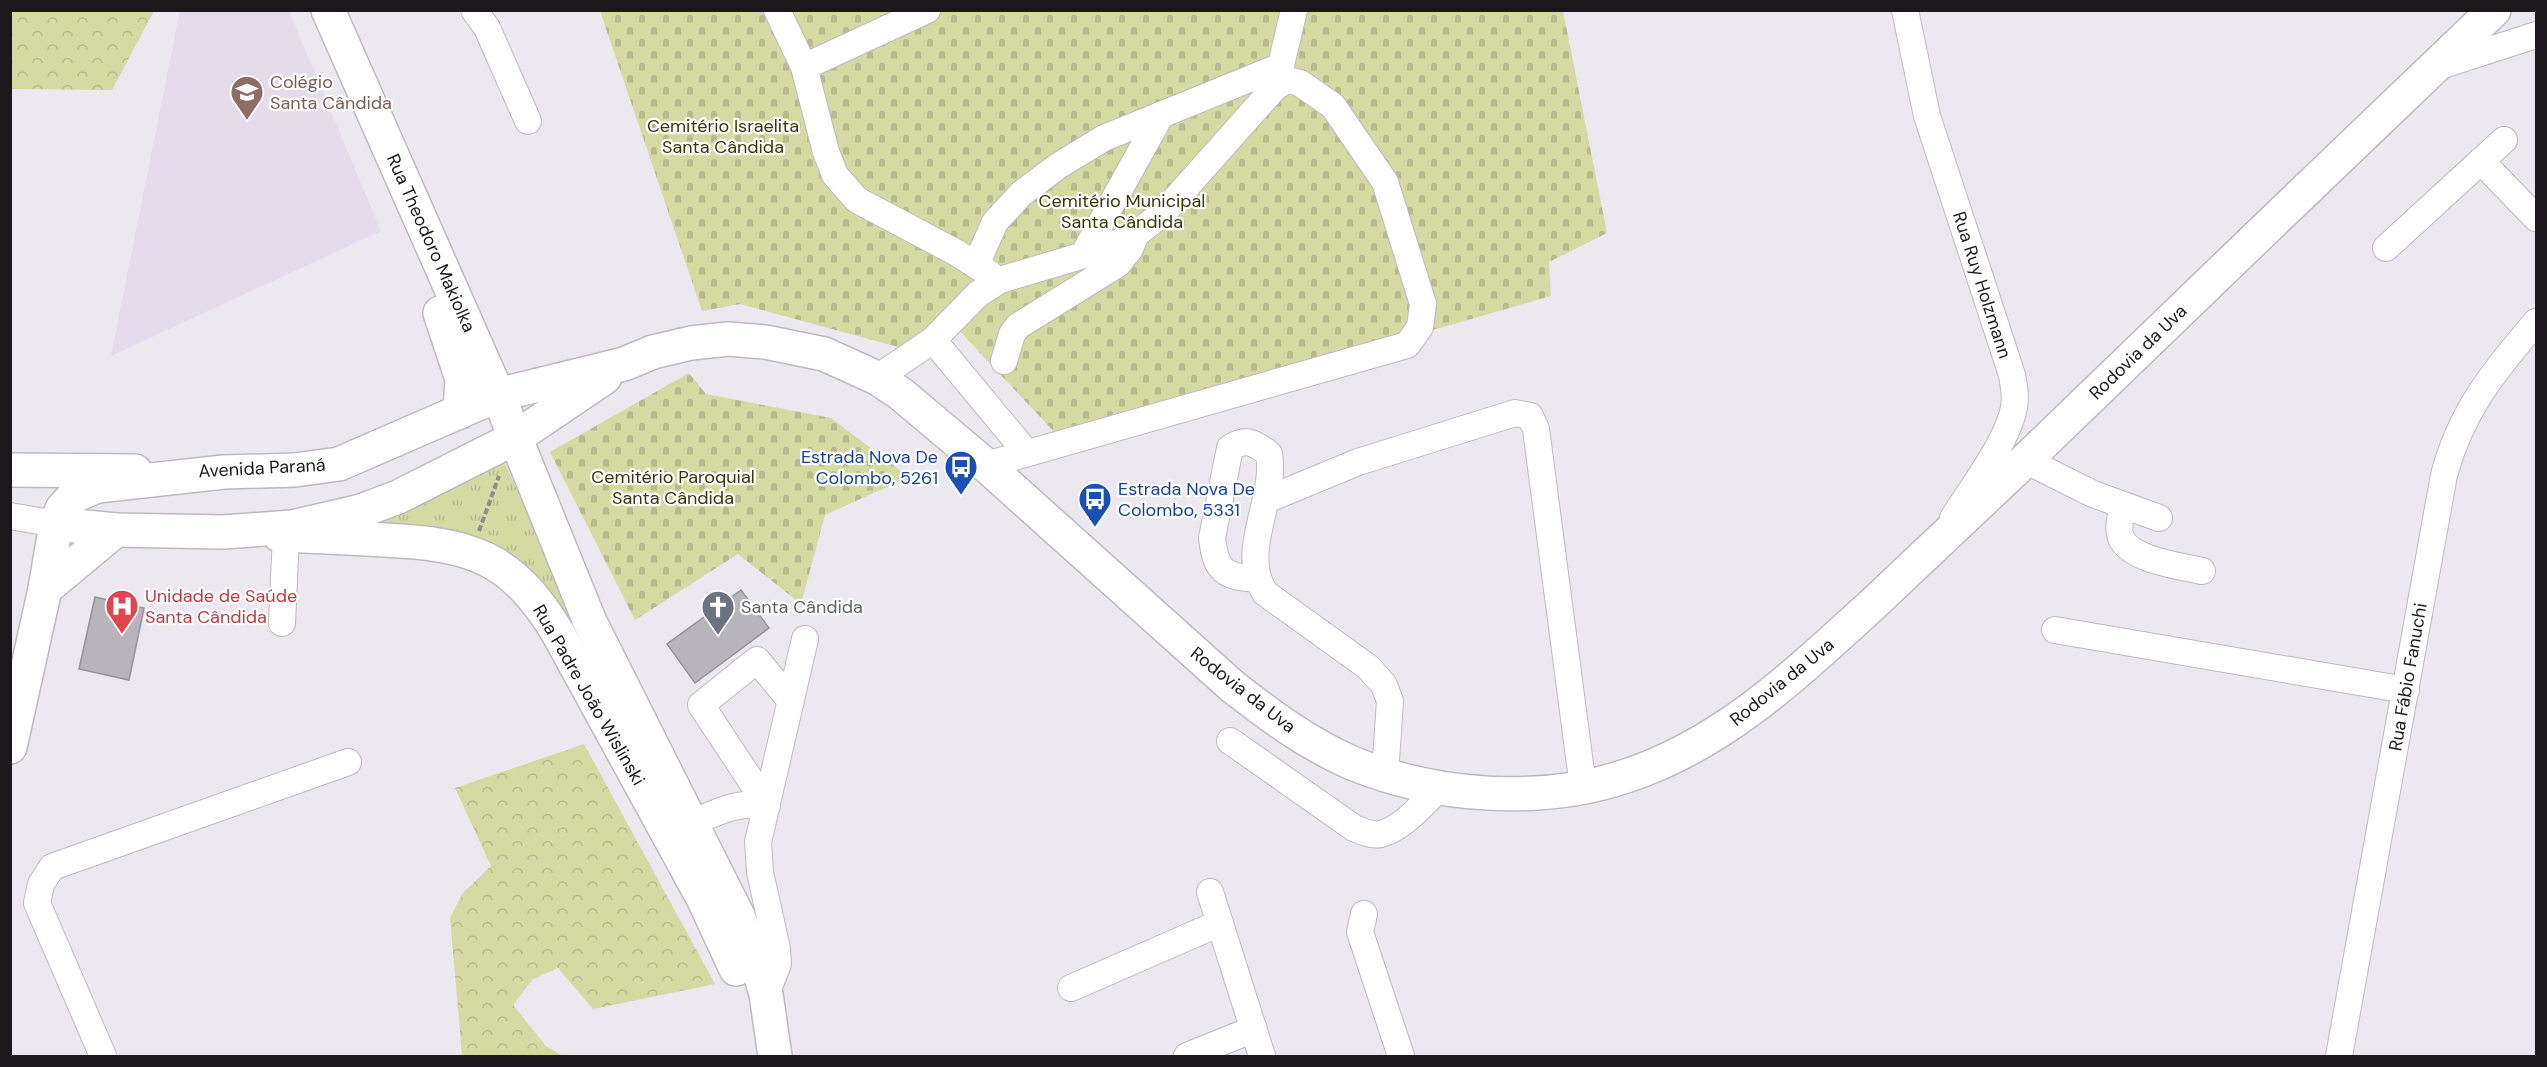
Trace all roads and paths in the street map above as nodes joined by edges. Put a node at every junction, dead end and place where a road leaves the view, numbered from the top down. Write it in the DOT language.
graph roads {
  1 [pos="328,10"];
  2 [pos="474,10"];
  3 [pos="777,10"];
  4 [pos="927,10"];
  5 [pos="1294,10"];
  6 [pos="1905,10"];
  7 [pos="2494,10"];
  8 [pos="2536,35"];
  9 [pos="344,49"];
  10 [pos="804,67"];
  11 [pos="2433,68"];
  12 [pos="1278,76"];
  13 [pos="1161,115"];
  14 [pos="528,121"];
  15 [pos="2504,140"];
  16 [pos="2481,161"];
  17 [pos="2536,218"];
  18 [pos="1136,234"];
  19 [pos="2386,248"];
  20 [pos="1083,255"];
  21 [pos="976,265"];
  22 [pos="1000,280"];
  23 [pos="2536,322"];
  24 [pos="933,340"];
  25 [pos="1004,361"];
  26 [pos="624,364"];
  27 [pos="877,378"];
  28 [pos="498,395"];
  29 [pos="460,412"];
  30 [pos="515,438"];
  31 [pos="1026,452"];
  32 [pos="2025,460"];
  33 [pos="986,465"];
  34 [pos="11,470"];
  35 [pos="224,472"];
  36 [pos="500,473"];
  37 [pos="74,496"];
  38 [pos="1266,500"];
  39 [pos="2123,505"];
  40 [pos="10,516"];
  41 [pos="2158,518"];
  42 [pos="10,524"];
  43 [pos="56,524"];
  44 [pos="107,529"];
  45 [pos="223,532"];
  46 [pos="286,535"];
  47 [pos="1937,544"];
  48 [pos="472,552"];
  49 [pos="2202,571"];
  50 [pos="1256,579"];
  51 [pos="45,589"];
  52 [pos="282,623"];
  53 [pos="2055,630"];
  54 [pos="805,639"];
  55 [pos="2406,690"];
  56 [pos="791,701"];
  57 [pos="611,731"];
  58 [pos="1230,741"];
  59 [pos="10,747"];
  60 [pos="348,762"];
  61 [pos="740,764"];
  62 [pos="1385,775"];
  63 [pos="1441,787"];
  64 [pos="1583,787"];
  65 [pos="767,805"];
  66 [pos="730,807"];
  67 [pos="692,823"];
  68 [pos="1210,892"];
  69 [pos="1365,914"];
  70 [pos="1220,923"];
  71 [pos="1071,988"];
  72 [pos="766,994"];
  73 [pos="1254,1029"];
  74 [pos="103,1056"];
  75 [pos="768,1056"];
  76 [pos="775,1056"];
  77 [pos="1187,1056"];
  78 [pos="1262,1056"];
  79 [pos="1401,1056"];
  80 [pos="2340,1056"];
  1 -- 9 [label="main road, Rua Theodoro Makiolka"];
  2 -- 14 [label="street"];
  3 -- 10 [label="street"];
  4 -- 10 [label="street"];
  5 -- 12 [label="street"];
  6 -- 47 [label="street, Rua Ruy Holzmann"];
  7 -- 11 [label="main road, Rodovia da Uva"];
  8 -- 11 [label="street"];
  9 -- 28 [label="main road, Rua Theodoro Makiolka"];
  9 -- 29 [label="main road, Rua Theodoro Makiolka"];
  10 -- 21 [label="street"];
  11 -- 32 [label="main road, Rodovia da Uva"];
  12 -- 13 [label="street"];
  12 -- 18 [label="street"];
  12 -- 31 [label="street"];
  13 -- 20 [label="street"];
  13 -- 21 [label="street"];
  15 -- 16 [label="street"];
  16 -- 17 [label="street"];
  16 -- 19 [label="street"];
  18 -- 20 [label="street"];
  18 -- 25 [label="street"];
  20 -- 22 [label="street"];
  21 -- 22 [label="street"];
  22 -- 24 [label="street"];
  23 -- 55 [label="street, Rua Fábio Fanuchi"];
  24 -- 27 [label="street"];
  24 -- 31 [label="street"];
  26 -- 27 [label="main road, Rodovia da Uva"];
  26 -- 28 [label="main road, Rodovia da Uva"];
  26 -- 30 [label="main road, Rodovia da Uva"];
  27 -- 33 [label="main road, Rodovia da Uva"];
  28 -- 29 [label="main road, Avenida Paraná"];
  28 -- 30 [label="main road, Rua Theodoro Makiolka"];
  29 -- 35 [label="main road, Avenida Paraná"];
  30 -- 45 [label="main road"];
  30 -- 67 [label="main road, Rua Padre João Wislinski"];
  31 -- 33 [label="street"];
  32 -- 39 [label="street"];
  32 -- 47 [label="main road, Rodovia da Uva"];
  33 -- 62 [label="main road, Rodovia da Uva"];
  34 -- 35 [label="main road, Avenida Paraná"];
  35 -- 37 [label="main road"];
  36 -- 48 [label="path"];
  37 -- 43 [label="main road"];
  37 -- 44 [label="main road"];
  38 -- 50 [label="street"];
  38 -- 50 [label="street"];
  38 -- 64 [label="street"];
  39 -- 41 [label="street"];
  39 -- 49 [label="street"];
  40 -- 43 [label="street"];
  42 -- 43 [label="street"];
  43 -- 44 [label="main road"];
  43 -- 51 [label="main road"];
  44 -- 45 [label="main road"];
  44 -- 51 [label="main road"];
  45 -- 46 [label="main road, Rua Padre João Wislinski"];
  46 -- 48 [label="main road, Rua Padre João Wislinski"];
  46 -- 52 [label="street"];
  47 -- 64 [label="main road, Rodovia da Uva"];
  48 -- 57 [label="main road, Rua Padre João Wislinski"];
  50 -- 62 [label="street"];
  51 -- 59 [label="main road"];
  53 -- 55 [label="street"];
  54 -- 56 [label="street"];
  55 -- 80 [label="street, Rua Fábio Fanuchi"];
  56 -- 61 [label="street"];
  56 -- 65 [label="street"];
  57 -- 67 [label="main road"];
  57 -- 75 [label="main road, Rua Padre João Wislinski"];
  58 -- 63 [label="street"];
  60 -- 74 [label="street"];
  61 -- 65 [label="street"];
  61 -- 66 [label="street"];
  62 -- 63 [label="main road, Rodovia da Uva"];
  63 -- 64 [label="main road, Rodovia da Uva"];
  65 -- 66 [label="street"];
  65 -- 72 [label="street"];
  66 -- 67 [label="street"];
  67 -- 72 [label="main road, Rua Padre João Wislinski"];
  68 -- 70 [label="street"];
  69 -- 79 [label="street"];
  70 -- 71 [label="street"];
  70 -- 73 [label="street"];
  72 -- 76 [label="main road, Rua Padre João Wislinski"];
  73 -- 77 [label="street"];
  73 -- 78 [label="street"];
}
